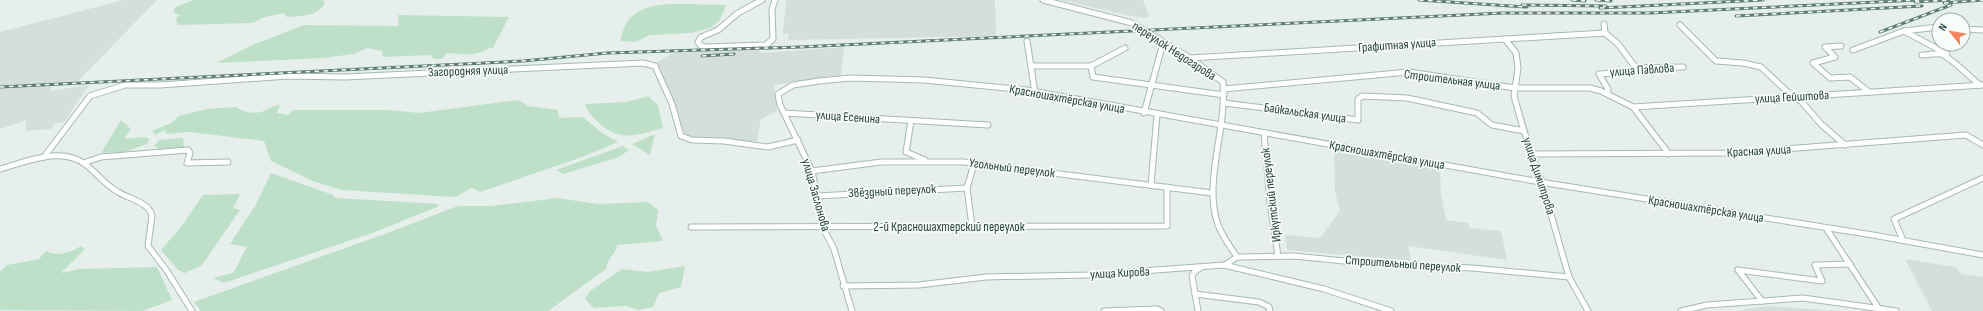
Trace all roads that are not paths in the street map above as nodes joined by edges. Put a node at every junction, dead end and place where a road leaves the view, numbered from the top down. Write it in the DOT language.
graph roads {
  1 [pos="762,0"];
  2 [pos="775,0"];
  3 [pos="1043,0"];
  4 [pos="1604,24"];
  5 [pos="1680,25"];
  6 [pos="1931,28"];
  7 [pos="1971,29"];
  8 [pos="1983,30"];
  9 [pos="1904,31"];
  10 [pos="1605,33"];
  11 [pos="1505,39"];
  12 [pos="1027,41"];
  13 [pos="1164,43"];
  14 [pos="1841,46"];
  15 [pos="1125,48"];
  16 [pos="1854,50"];
  17 [pos="1922,55"];
  18 [pos="1949,56"];
  19 [pos="1190,58"];
  20 [pos="1032,66"];
  21 [pos="1091,66"];
  22 [pos="1683,67"];
  23 [pos="1636,68"];
  24 [pos="1982,85"];
  25 [pos="788,86"];
  26 [pos="1152,86"];
  27 [pos="1515,88"];
  28 [pos="1224,92"];
  29 [pos="1869,92"];
  30 [pos="1035,93"];
  31 [pos="1607,93"];
  32 [pos="1793,97"];
  33 [pos="1224,103"];
  34 [pos="1633,107"];
  35 [pos="1144,113"];
  36 [pos="784,114"];
  37 [pos="1157,115"];
  38 [pos="911,121"];
  39 [pos="988,126"];
  40 [pos="1221,126"];
  41 [pos="1524,131"];
  42 [pos="1264,133"];
  43 [pos="798,140"];
  44 [pos="1844,145"];
  45 [pos="1983,145"];
  46 [pos="1532,154"];
  47 [pos="1669,154"];
  48 [pos="44,157"];
  49 [pos="228,162"];
  50 [pos="928,162"];
  51 [pos="83,163"];
  52 [pos="974,164"];
  53 [pos="0,169"];
  54 [pos="812,171"];
  55 [pos="1983,178"];
  56 [pos="1542,182"];
  57 [pos="1151,185"];
  58 [pos="1167,187"];
  59 [pos="966,188"];
  60 [pos="1212,193"];
  61 [pos="817,196"];
  62 [pos="972,226"];
  63 [pos="691,227"];
  64 [pos="823,228"];
  65 [pos="1826,228"];
  66 [pos="1902,238"];
  67 [pos="1983,255"];
  68 [pos="1278,256"];
  69 [pos="1237,257"];
  70 [pos="1850,264"];
  71 [pos="1224,265"];
  72 [pos="1202,267"];
  73 [pos="1569,277"];
  74 [pos="843,286"];
  75 [pos="1195,294"];
  76 [pos="1762,300"];
  77 [pos="1374,305"];
  78 [pos="1879,309"];
  79 [pos="192,311"];
  80 [pos="852,311"];
  81 [pos="1104,311"];
  82 [pos="1161,311"];
  83 [pos="1198,311"];
  84 [pos="1270,311"];
  85 [pos="1378,311"];
  86 [pos="1391,311"];
  87 [pos="1588,311"];
  88 [pos="1681,311"];
  89 [pos="1896,311"];
  1 -- 2 [label="street"];
  3 -- 13 [label="street, переулок Недогарова"];
  4 -- 10 [label="street"];
  5 -- 32 [label="street"];
  6 -- 9 [label="street"];
  7 -- 8 [label="street"];
  9 -- 16 [label="street"];
  9 -- 18 [label="street, улица Гейштова"];
  10 -- 11 [label="street, Графитная улица"];
  10 -- 23 [label="street"];
  11 -- 19 [label="street, Графитная улица"];
  11 -- 27 [label="street, улица Димитрова"];
  12 -- 20 [label="street"];
  13 -- 19 [label="street, переулок Недогарова"];
  13 -- 26 [label="street"];
  14 -- 29 [label="street"];
  15 -- 21 [label="street"];
  17 -- 18 [label="street"];
  18 -- 24 [label="street, улица Гейштова"];
  19 -- 28 [label="street, переулок Недогарова"];
  20 -- 21 [label="street"];
  20 -- 30 [label="street"];
  21 -- 26 [label="street, Строительная улица"];
  22 -- 23 [label="street, улица Павлова"];
  23 -- 31 [label="street, улица Павлова"];
  24 -- 29 [label="street, улица Гейштова"];
  25 -- 30 [label="street, Красношахтёрская улица"];
  25 -- 36 [label="street, улица Заслонова"];
  26 -- 28 [label="street, Строительная улица"];
  26 -- 35 [label="street"];
  27 -- 28 [label="street, Строительная улица"];
  27 -- 31 [label="street, Строительная улица"];
  27 -- 41 [label="street, улица Димитрова"];
  28 -- 33 [label="street, переулок Недогарова"];
  29 -- 32 [label="street, улица Гейштова"];
  30 -- 35 [label="street, Красношахтёрская улица"];
  31 -- 34 [label="street, улица Гейштова"];
  32 -- 34 [label="street, улица Гейштова"];
  32 -- 44 [label="street"];
  33 -- 40 [label="street, переулок Недогарова"];
  33 -- 41 [label="street, Байкальская улица"];
  34 -- 47 [label="street"];
  35 -- 37 [label="street, Красношахтёрская улица"];
  36 -- 38 [label="street, улица Есенина"];
  36 -- 43 [label="street, улица Заслонова"];
  37 -- 40 [label="street, Красношахтёрская улица"];
  37 -- 57 [label="street"];
  38 -- 39 [label="street"];
  38 -- 50 [label="street"];
  40 -- 42 [label="street, Красношахтёрская улица"];
  40 -- 60 [label="street, переулок Недогарова"];
  41 -- 46 [label="street, улица Димитрова"];
  42 -- 56 [label="street, Красношахтёрская улица"];
  42 -- 68 [label="street, Иркутский переулок"];
  43 -- 48 [label="street, Загородняя улица"];
  43 -- 54 [label="street, улица Заслонова"];
  44 -- 45 [label="street, Красная улица"];
  44 -- 47 [label="street, Красная улица"];
  46 -- 47 [label="street, Красная улица"];
  46 -- 56 [label="street, улица Димитрова"];
  48 -- 51 [label="street"];
  48 -- 53 [label="street"];
  49 -- 51 [label="street"];
  50 -- 52 [label="street, Угольный переулок"];
  50 -- 54 [label="street, Угольный переулок"];
  51 -- 79 [label="street"];
  52 -- 57 [label="street, Угольный переулок"];
  52 -- 59 [label="street"];
  54 -- 61 [label="street, улица Заслонова"];
  55 -- 66 [label="street"];
  56 -- 65 [label="street, Красношахтёрская улица"];
  56 -- 73 [label="street, улица Димитрова"];
  57 -- 58 [label="street, Угольный переулок"];
  58 -- 60 [label="street, Угольный переулок"];
  58 -- 62 [label="street, 2-й Красношахтерский переулок"];
  59 -- 61 [label="street, Звёздный переулок"];
  59 -- 62 [label="street"];
  60 -- 69 [label="street, переулок Недогарова"];
  61 -- 64 [label="street, улица Заслонова"];
  62 -- 64 [label="street, 2-й Красношахтерский переулок"];
  63 -- 64 [label="street, 2-й Красношахтерский переулок"];
  64 -- 74 [label="street, улица Заслонова"];
  65 -- 66 [label="street, Красношахтёрская улица"];
  65 -- 70 [label="street"];
  66 -- 67 [label="street, Красношахтёрская улица"];
  68 -- 69 [label="street, Строительный переулок"];
  68 -- 73 [label="street, Строительный переулок"];
  69 -- 71 [label="street"];
  70 -- 76 [label="street"];
  70 -- 78 [label="street"];
  71 -- 72 [label="street, улица Кирова"];
  71 -- 77 [label="street, улица Кирова"];
  72 -- 74 [label="street, улица Кирова"];
  72 -- 75 [label="street"];
  73 -- 87 [label="street, улица Димитрова"];
  74 -- 80 [label="street, улица Заслонова"];
  75 -- 83 [label="street"];
  75 -- 84 [label="street"];
  76 -- 78 [label="street"];
  76 -- 88 [label="street"];
  77 -- 85 [label="street"];
  77 -- 86 [label="street, улица Кирова"];
  78 -- 89 [label="street"];
  81 -- 82 [label="street"];
}
